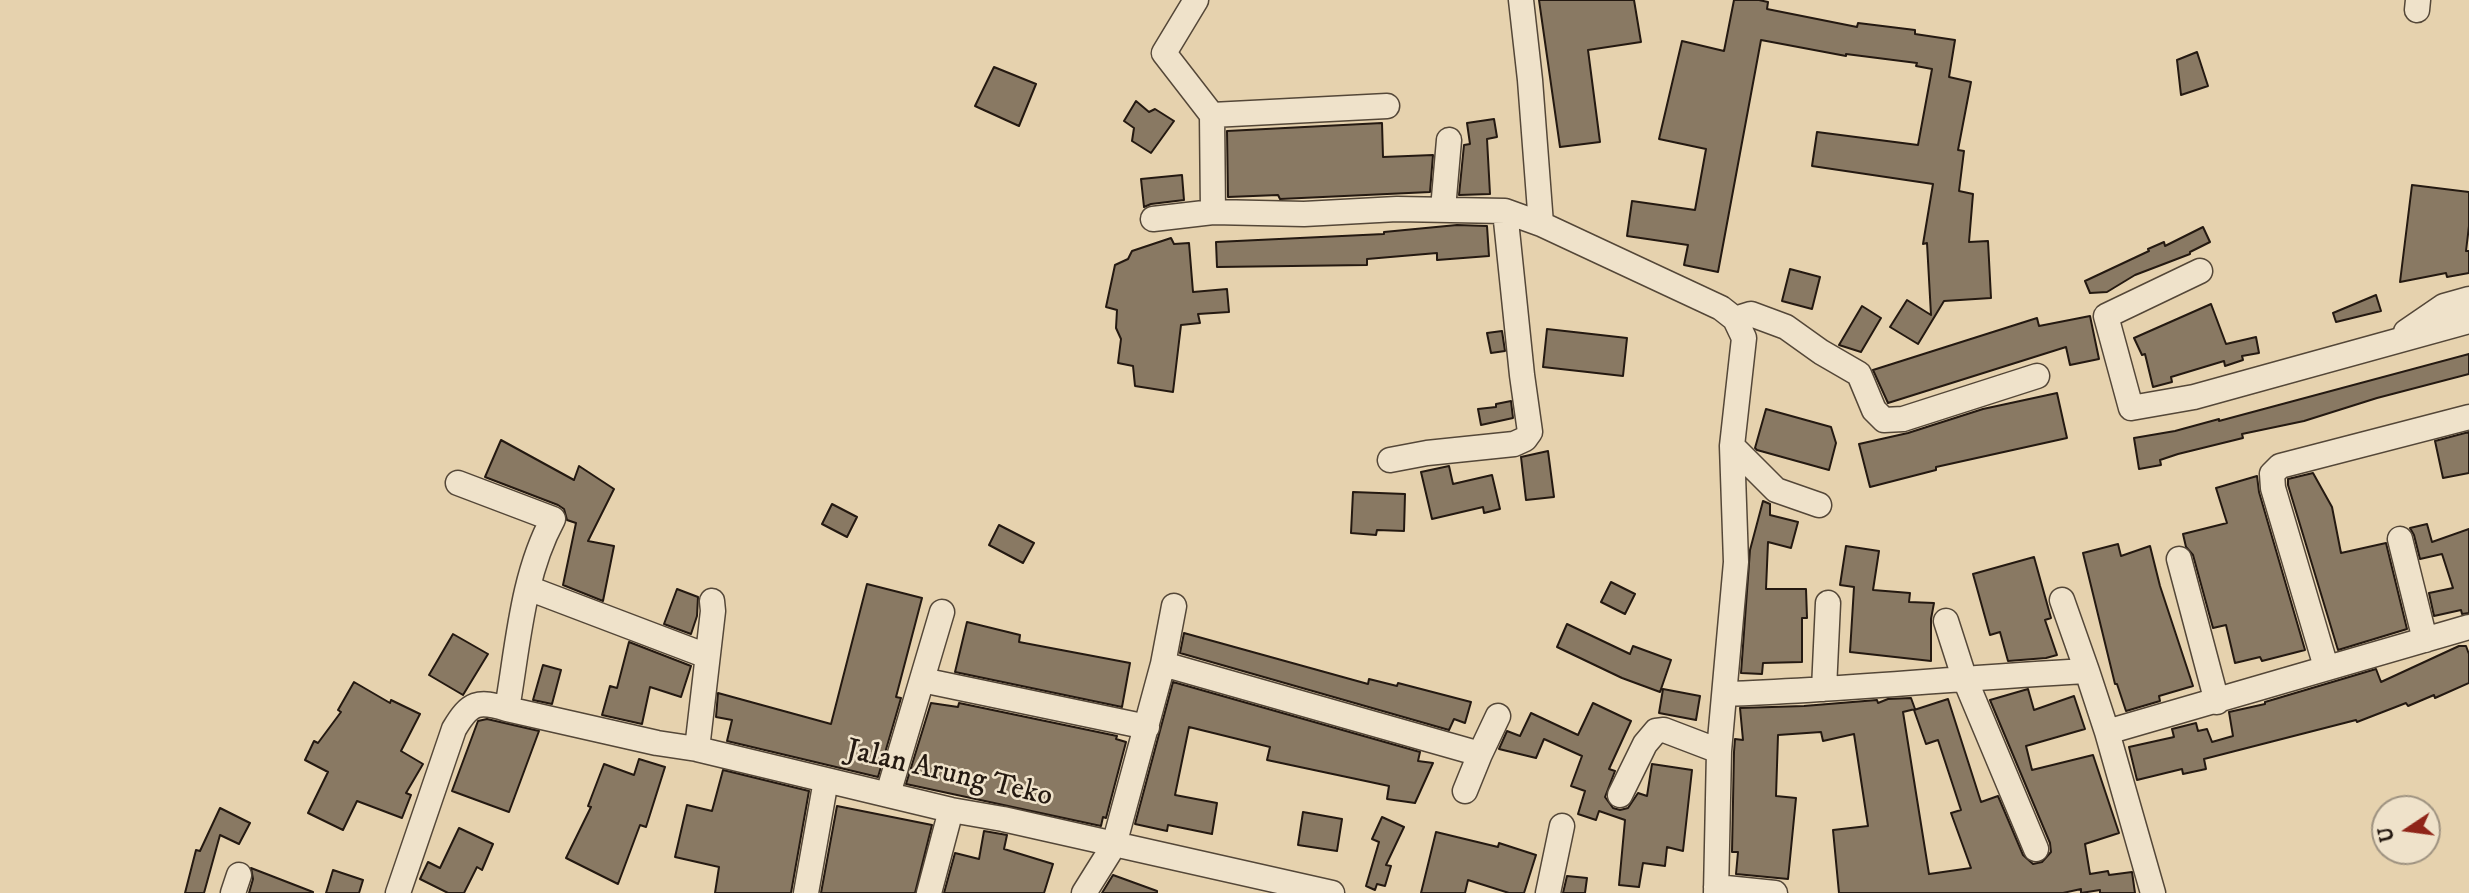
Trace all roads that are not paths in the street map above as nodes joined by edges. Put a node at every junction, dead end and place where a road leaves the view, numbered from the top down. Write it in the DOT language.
graph roads {
  1 [pos="1196,0"];
  2 [pos="1521,0"];
  3 [pos="1387,106"];
  4 [pos="1212,115"];
  5 [pos="1449,140"];
  6 [pos="1443,209"];
  7 [pos="1506,211"];
  8 [pos="1213,212"];
  9 [pos="1153,219"];
  10 [pos="1541,224"];
  11 [pos="2200,271"];
  12 [pos="2469,299"];
  13 [pos="1735,319"];
  14 [pos="2469,321"];
  15 [pos="2388,344"];
  16 [pos="2036,376"];
  17 [pos="2469,417"];
  18 [pos="1732,446"];
  19 [pos="1390,460"];
  20 [pos="457,483"];
  21 [pos="1819,505"];
  22 [pos="2400,539"];
  23 [pos="2179,559"];
  24 [pos="528,589"];
  25 [pos="2063,600"];
  26 [pos="712,601"];
  27 [pos="1828,603"];
  28 [pos="1174,606"];
  29 [pos="942,612"];
  30 [pos="1946,621"];
  31 [pos="2469,627"];
  32 [pos="2425,640"];
  33 [pos="707,656"];
  34 [pos="1163,664"];
  35 [pos="2326,667"];
  36 [pos="2087,671"];
  37 [pos="1964,677"];
  38 [pos="922,680"];
  39 [pos="1824,689"];
  40 [pos="1726,694"];
  41 [pos="2217,702"];
  42 [pos="507,709"];
  43 [pos="1498,716"];
  44 [pos="1147,727"];
  45 [pos="2107,732"];
  46 [pos="697,749"];
  47 [pos="1719,751"];
  48 [pos="1480,754"];
  49 [pos="826,780"];
  50 [pos="1465,791"];
  51 [pos="888,794"];
  52 [pos="1620,795"];
  53 [pos="951,810"];
  54 [pos="1562,826"];
  55 [pos="1114,845"];
  56 [pos="2036,849"];
  57 [pos="1716,890"];
  58 [pos="398,893"];
  59 [pos="806,893"];
  60 [pos="929,893"];
  61 [pos="1084,893"];
  62 [pos="1332,893"];
  63 [pos="1548,893"];
  64 [pos="1774,893"];
  65 [pos="2153,893"];
  1 -- 4 [label="street"];
  2 -- 10 [label="street"];
  3 -- 4 [label="street"];
  4 -- 8 [label="street"];
  5 -- 6 [label="street"];
  6 -- 7 [label="street"];
  6 -- 8 [label="street"];
  7 -- 10 [label="street"];
  7 -- 19 [label="street"];
  8 -- 9 [label="street"];
  10 -- 13 [label="street"];
  11 -- 15 [label="street"];
  12 -- 15 [label="street"];
  13 -- 16 [label="street"];
  13 -- 18 [label="street"];
  14 -- 15 [label="street"];
  17 -- 35 [label="street"];
  18 -- 21 [label="street"];
  18 -- 40 [label="street"];
  20 -- 24 [label="street"];
  22 -- 32 [label="street"];
  23 -- 41 [label="street"];
  24 -- 33 [label="street"];
  24 -- 42 [label="street"];
  25 -- 36 [label="street"];
  26 -- 33 [label="street"];
  27 -- 39 [label="street"];
  28 -- 34 [label="street"];
  29 -- 38 [label="street"];
  30 -- 37 [label="street"];
  31 -- 32 [label="street"];
  32 -- 35 [label="street"];
  33 -- 46 [label="street"];
  34 -- 44 [label="street"];
  34 -- 48 [label="street"];
  35 -- 41 [label="street"];
  36 -- 37 [label="street"];
  36 -- 45 [label="street"];
  37 -- 39 [label="street"];
  37 -- 56 [label="street"];
  38 -- 44 [label="street"];
  38 -- 51 [label="street"];
  39 -- 40 [label="street"];
  40 -- 47 [label="street"];
  41 -- 45 [label="street"];
  42 -- 46 [label="street, Jalan Arung Teko"];
  42 -- 58 [label="street"];
  43 -- 48 [label="street"];
  44 -- 55 [label="street"];
  45 -- 65 [label="street"];
  46 -- 49 [label="street, Jalan Arung Teko"];
  47 -- 52 [label="street"];
  47 -- 57 [label="street"];
  48 -- 50 [label="street"];
  49 -- 51 [label="street, Jalan Arung Teko"];
  49 -- 59 [label="street"];
  51 -- 53 [label="street, Jalan Arung Teko"];
  53 -- 55 [label="street, Jalan Arung Teko"];
  53 -- 60 [label="street"];
  54 -- 63 [label="street"];
  55 -- 61 [label="street"];
  55 -- 62 [label="street, Jalan Arung Teko"];
  57 -- 64 [label="street"];
}
